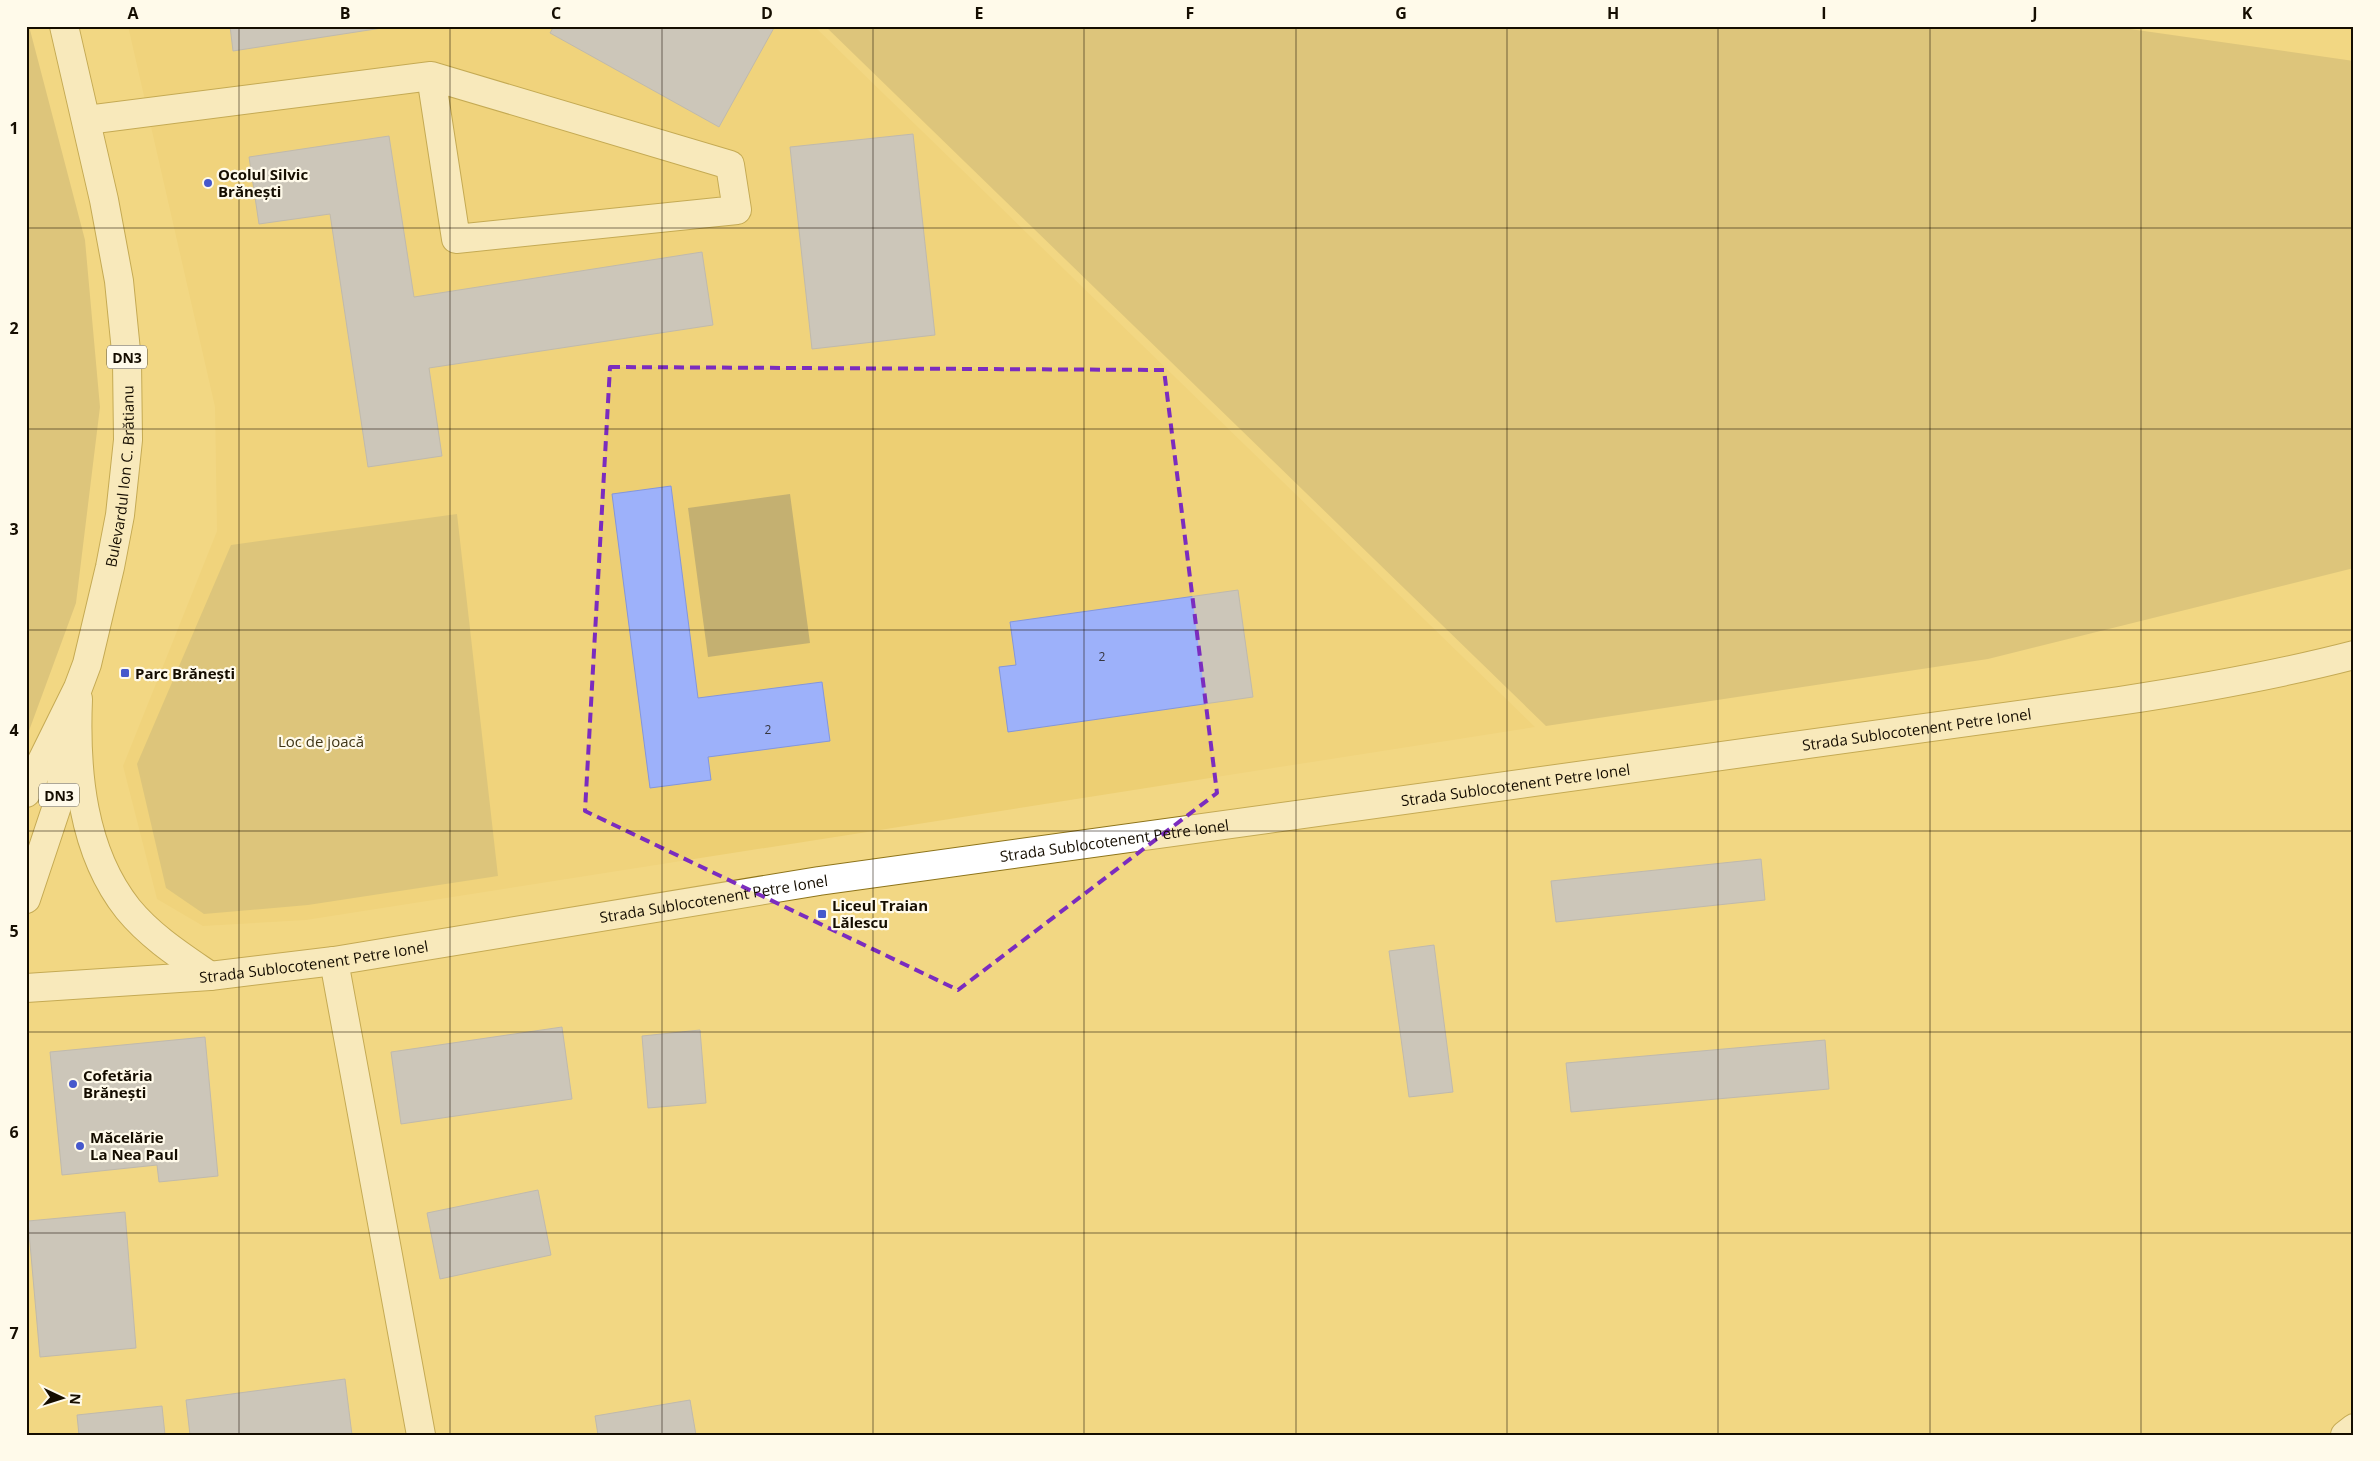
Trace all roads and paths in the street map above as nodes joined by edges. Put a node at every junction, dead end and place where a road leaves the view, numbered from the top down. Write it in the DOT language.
graph roads {
  1 [pos="64,26"];
  2 [pos="431,76"];
  3 [pos="87,120"];
  4 [pos="2354,655"];
  5 [pos="78,688"];
  6 [pos="26,793"];
  7 [pos="26,899"];
  8 [pos="334,960"];
  9 [pos="210,976"];
  10 [pos="26,988"];
  11 [pos="2354,1428"];
  12 [pos="421,1435"];
  13 [pos="2345,1435"];
  1 -- 3 [label="main road, Bulevardul Ion C. Brătianu / DN3"];
  2 -- 2 [label="main road"];
  2 -- 3 [label="main road"];
  3 -- 5 [label="main road, Bulevardul Ion C. Brătianu / DN3"];
  4 -- 8 [label="main road, Strada Sublocotenent Petre Ionel"];
  5 -- 6 [label="main road, Bulevardul Ion C. Brătianu / DN3"];
  5 -- 7 [label="main road, Bulevardul Ion C. Brătianu / DN3"];
  5 -- 9 [label="main road"];
  8 -- 9 [label="main road, Strada Sublocotenent Petre Ionel"];
  8 -- 12 [label="main road"];
  9 -- 10 [label="main road, Strada Sublocotenent Petre Ionel"];
  11 -- 13 [label="main road"];
}
